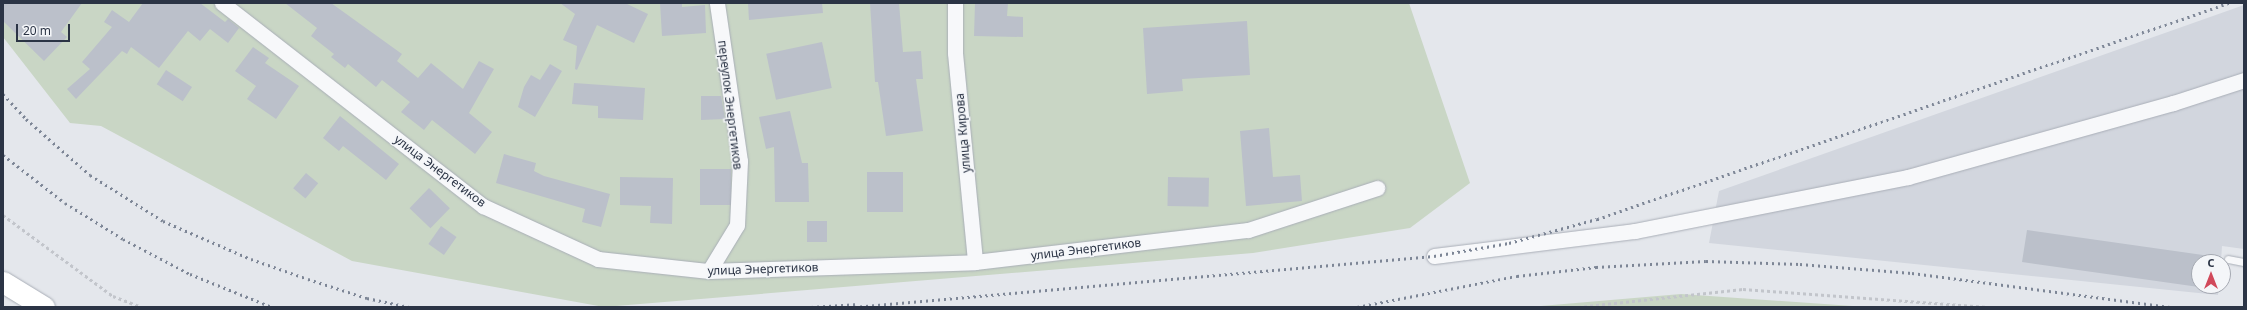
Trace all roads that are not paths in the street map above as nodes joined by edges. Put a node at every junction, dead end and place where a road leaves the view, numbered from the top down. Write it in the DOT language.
graph roads {
  1 [pos="222,3"];
  2 [pos="717,3"];
  3 [pos="955,3"];
  4 [pos="2244,80"];
  5 [pos="1378,188"];
  6 [pos="1434,256"];
  7 [pos="2231,260"];
  8 [pos="975,262"];
  9 [pos="2244,262"];
  10 [pos="709,271"];
  11 [pos="3,282"];
  12 [pos="44,307"];
  1 -- 10 [label="street, улица Энергетиков"];
  2 -- 10 [label="street, переулок Энергетиков"];
  3 -- 8 [label="street, улица Кирова"];
  4 -- 6 [label="street"];
  5 -- 8 [label="street, улица Энергетиков"];
  7 -- 9 [label="lane"];
  8 -- 10 [label="street, улица Энергетиков"];
  11 -- 12 [label="main road"];
}
